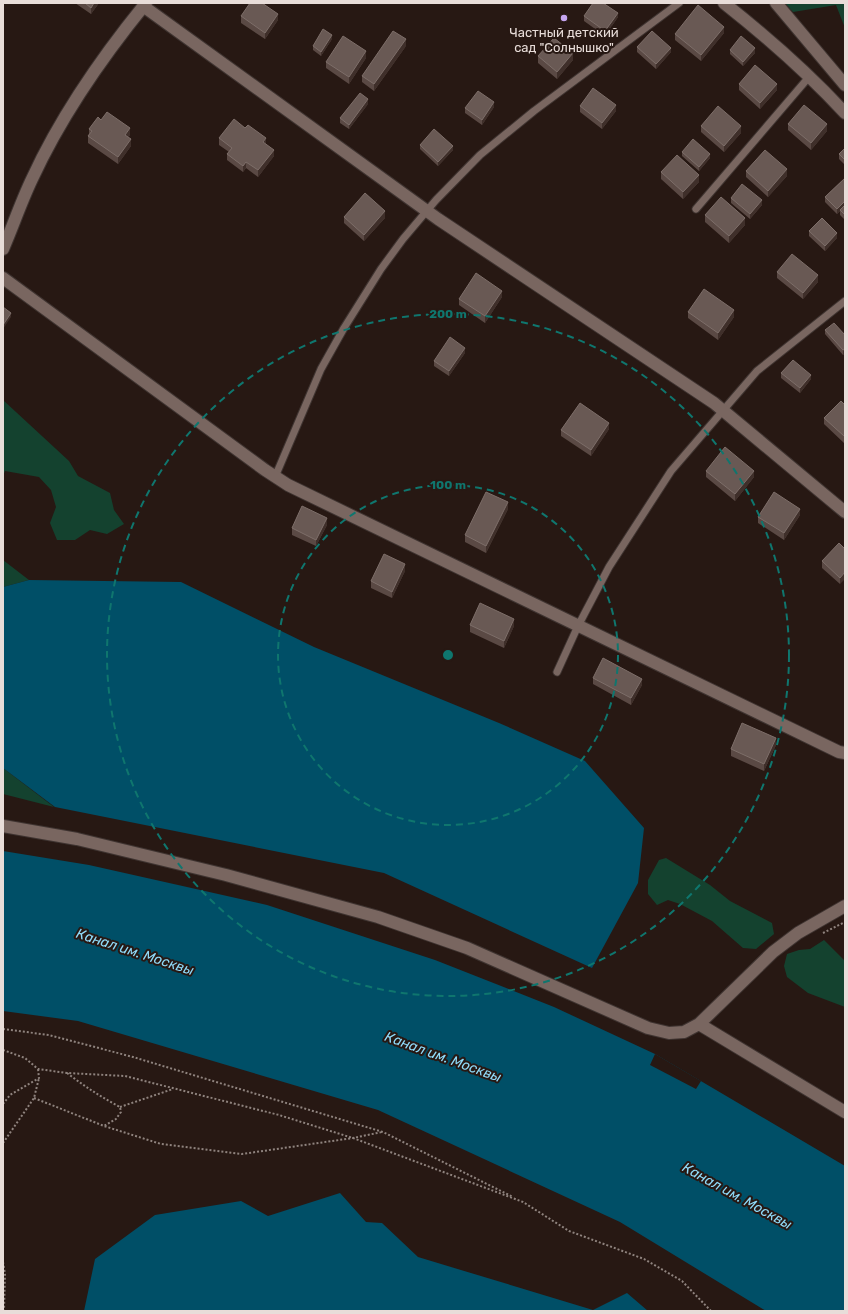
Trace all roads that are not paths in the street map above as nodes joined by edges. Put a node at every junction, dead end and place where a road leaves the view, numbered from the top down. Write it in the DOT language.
graph roads {
  1 [pos="680,3"];
  2 [pos="724,3"];
  3 [pos="776,3"];
  4 [pos="145,5"];
  5 [pos="808,77"];
  6 [pos="845,85"];
  7 [pos="845,113"];
  8 [pos="696,209"];
  9 [pos="427,211"];
  10 [pos="3,250"];
  11 [pos="3,278"];
  12 [pos="845,301"];
  13 [pos="723,410"];
  14 [pos="275,477"];
  15 [pos="845,512"];
  16 [pos="578,626"];
  17 [pos="556,672"];
  18 [pos="845,753"];
  19 [pos="3,826"];
  20 [pos="845,906"];
  21 [pos="699,1024"];
  22 [pos="845,1112"];
  1 -- 9 [label="lane"];
  2 -- 5 [label="street"];
  3 -- 6 [label="street"];
  4 -- 9 [label="street"];
  4 -- 10 [label="street"];
  5 -- 7 [label="street"];
  5 -- 8 [label="lane"];
  9 -- 13 [label="street"];
  9 -- 14 [label="lane"];
  11 -- 14 [label="street"];
  12 -- 13 [label="lane"];
  13 -- 15 [label="street"];
  13 -- 16 [label="lane"];
  14 -- 16 [label="street"];
  16 -- 17 [label="lane"];
  16 -- 18 [label="street"];
  19 -- 21 [label="street"];
  20 -- 21 [label="street"];
  21 -- 22 [label="street"];
}
